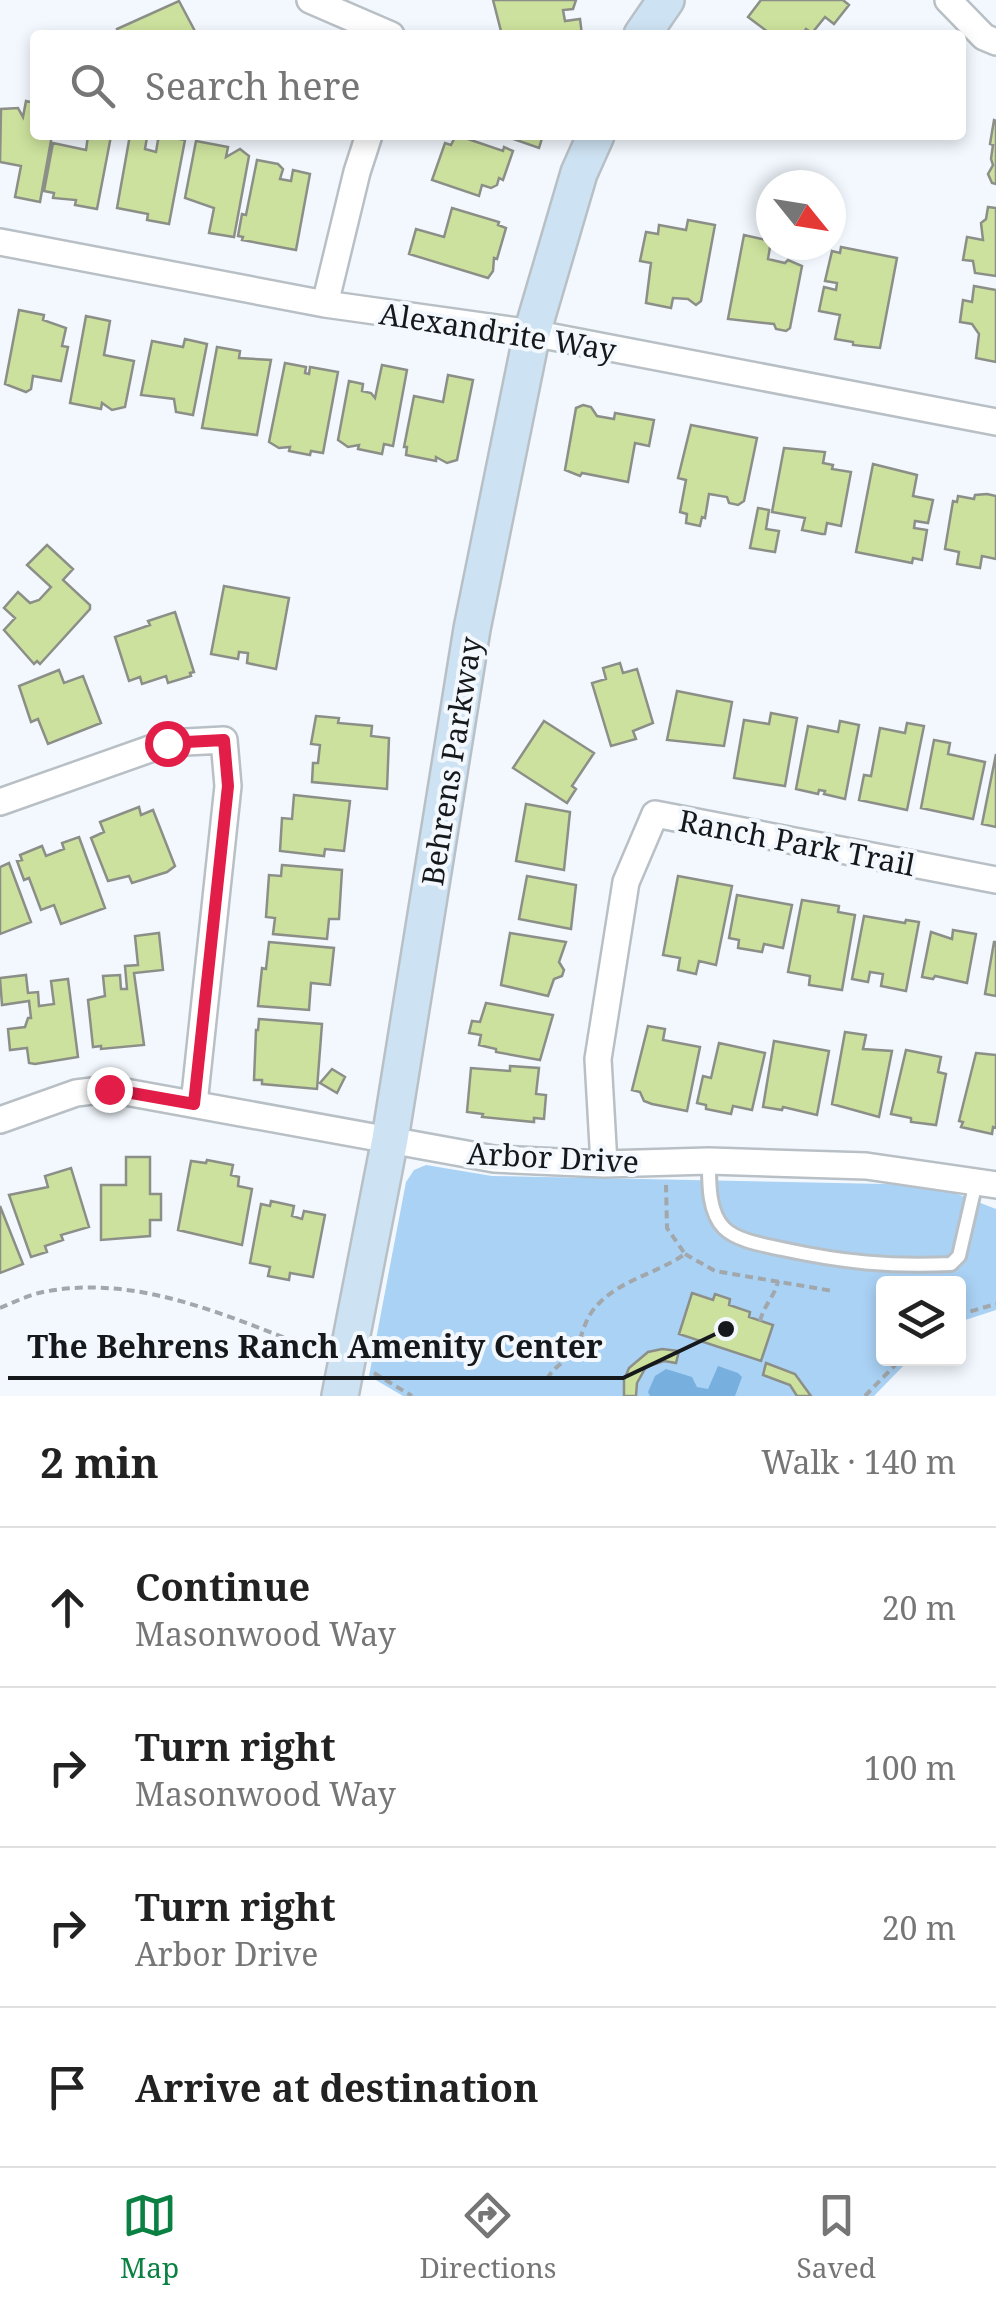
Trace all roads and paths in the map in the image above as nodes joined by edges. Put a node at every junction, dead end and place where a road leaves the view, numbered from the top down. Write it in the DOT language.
graph roads {
  1 [pos="310,0"];
  2 [pos="666,0"];
  3 [pos="948,0"];
  4 [pos="379,30"];
  5 [pos="645,30"];
  6 [pos="996,42"];
  7 [pos="367,140"];
  8 [pos="594,140"];
  9 [pos="0,242"];
  10 [pos="326,304"];
  11 [pos="532,333"];
  12 [pos="996,422"];
  13 [pos="0,802"];
  14 [pos="996,880"];
  15 [pos="194,1104"];
  16 [pos="0,1120"];
  17 [pos="390,1139"];
  18 [pos="709,1161"];
  19 [pos="604,1164"];
  20 [pos="986,1183"];
  21 [pos="666,1185"];
  22 [pos="686,1254"];
  23 [pos="778,1282"];
  24 [pos="834,1291"];
  25 [pos="996,1304"];
  26 [pos="0,1308"];
  27 [pos="966,1313"];
  28 [pos="760,1321"];
  29 [pos="894,1366"];
  30 [pos="336,1370"];
  31 [pos="547,1378"];
  32 [pos="412,1396"];
  33 [pos="865,1396"];
  1 -- 4 [label="street"];
  2 -- 5 [label="street"];
  3 -- 6 [label="street"];
  7 -- 10 [label="street"];
  8 -- 11 [label="street, Behrens Parkway"];
  9 -- 10 [label="street, Alexandrite Way"];
  10 -- 11 [label="street, Alexandrite Way"];
  11 -- 12 [label="street, Alexandrite Way"];
  11 -- 17 [label="street, Behrens Parkway"];
  13 -- 15 [label="street"];
  14 -- 19 [label="street, Ranch Park Trail"];
  15 -- 16 [label="street, Arbor Drive"];
  15 -- 17 [label="street, Arbor Drive"];
  17 -- 19 [label="street, Arbor Drive"];
  17 -- 30 [label="street, Behrens Parkway"];
  18 -- 19 [label="street, Arbor Drive"];
  18 -- 20 [label="street, Arbor Drive"];
  18 -- 20 [label="lane"];
  21 -- 22 [label="path"];
  22 -- 23 [label="path"];
  22 -- 31 [label="path"];
  23 -- 24 [label="path"];
  23 -- 28 [label="path"];
  25 -- 27 [label="path"];
  26 -- 30 [label="path"];
  29 -- 33 [label="path"];
  30 -- 32 [label="path"];
}
